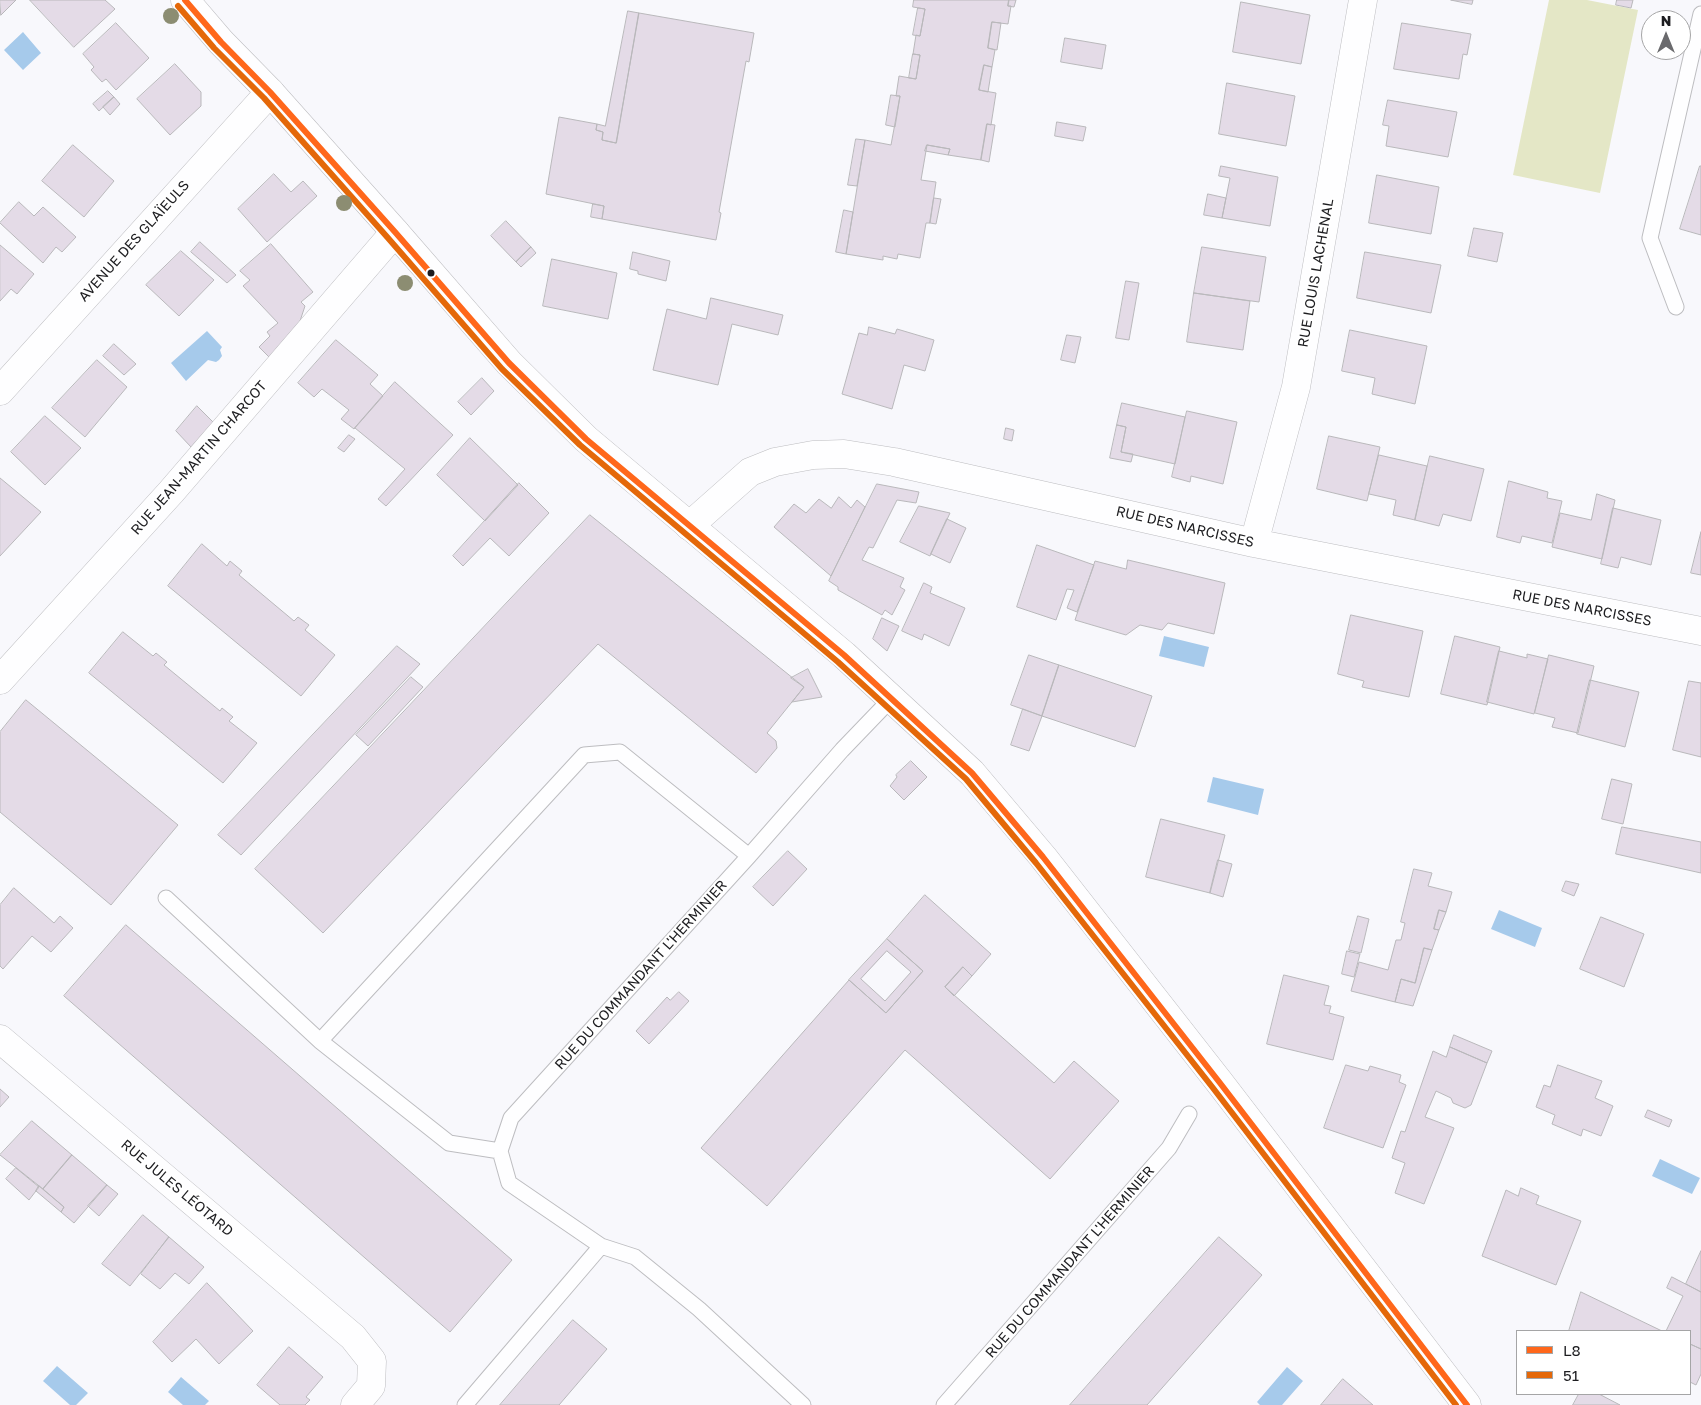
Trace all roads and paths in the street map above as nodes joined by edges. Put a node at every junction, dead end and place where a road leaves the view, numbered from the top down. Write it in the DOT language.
graph roads {
  1 [pos="185,0"];
  2 [pos="1363,0"];
  3 [pos="1701,14"];
  4 [pos="270,92"];
  5 [pos="395,232"];
  6 [pos="1676,307"];
  7 [pos="0,391"];
  8 [pos="689,526"];
  9 [pos="1254,543"];
  10 [pos="1701,631"];
  11 [pos="0,680"];
  12 [pos="892,698"];
  13 [pos="749,856"];
  14 [pos="166,898"];
  15 [pos="0,1040"];
  16 [pos="320,1041"];
  17 [pos="1190,1114"];
  18 [pos="500,1151"];
  19 [pos="601,1246"];
  20 [pos="355,1405"];
  21 [pos="465,1405"];
  22 [pos="803,1405"];
  23 [pos="944,1405"];
  24 [pos="1467,1405"];
  1 -- 4 [label="street"];
  2 -- 9 [label="street, RUE LOUIS LACHENAL"];
  3 -- 6 [label="lane"];
  4 -- 5 [label="street"];
  4 -- 7 [label="street, AVENUE DES GLAÏEULS"];
  5 -- 8 [label="street"];
  5 -- 11 [label="street, RUE JEAN-MARTIN CHARCOT"];
  8 -- 9 [label="street, RUE DES NARCISSES"];
  8 -- 12 [label="street"];
  9 -- 10 [label="street, RUE DES NARCISSES"];
  12 -- 13 [label="lane, RUE DU COMMANDANT L'HERMINIER"];
  12 -- 24 [label="street"];
  13 -- 16 [label="lane"];
  13 -- 18 [label="lane, RUE DU COMMANDANT L'HERMINIER"];
  14 -- 16 [label="lane"];
  15 -- 20 [label="street, RUE JULES LÉOTARD"];
  16 -- 18 [label="lane"];
  17 -- 23 [label="lane, RUE DU COMMANDANT L'HERMINIER"];
  18 -- 19 [label="lane"];
  19 -- 21 [label="lane"];
  19 -- 22 [label="lane"];
}
